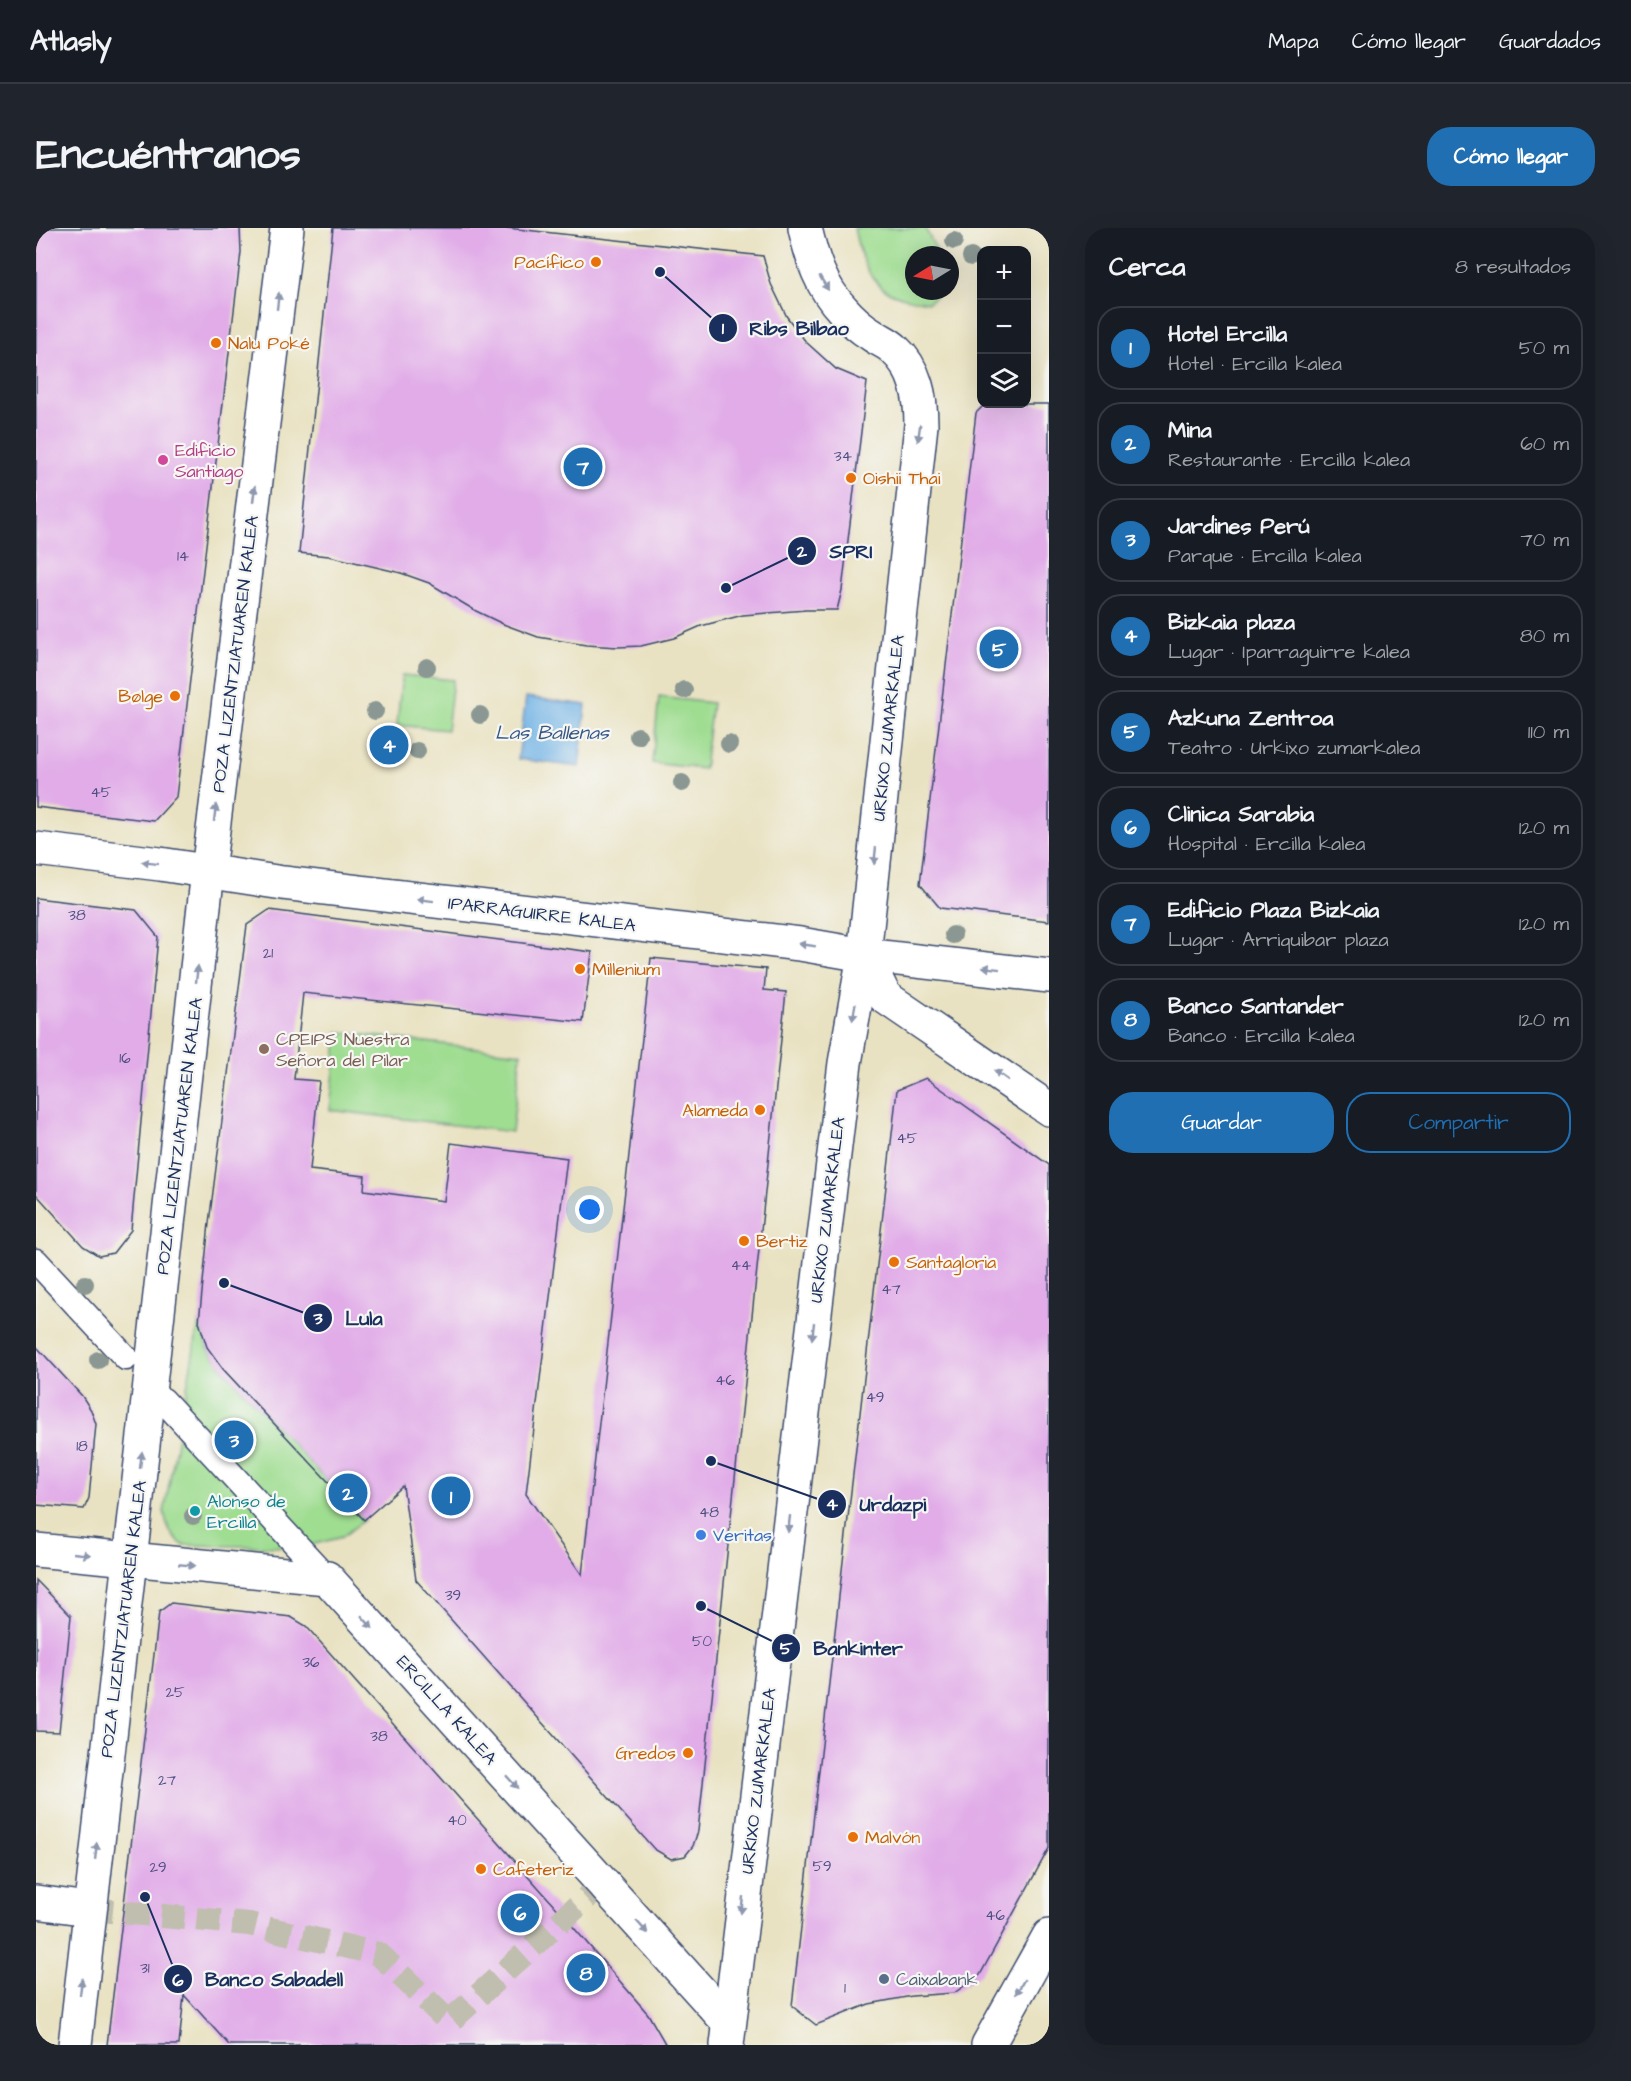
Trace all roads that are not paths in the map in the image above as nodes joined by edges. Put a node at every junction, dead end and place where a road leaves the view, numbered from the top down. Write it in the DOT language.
graph roads {
  1 [pos="286,228"];
  2 [pos="805,228"];
  3 [pos="36,849"];
  4 [pos="208,871"];
  5 [pos="864,955"];
  6 [pos="1049,975"];
  7 [pos="1049,1109"];
  8 [pos="36,1261"];
  9 [pos="126,1358"];
  10 [pos="163,1400"];
  11 [pos="36,1550"];
  12 [pos="129,1559"];
  13 [pos="327,1578"];
  14 [pos="36,1902"];
  15 [pos="89,1909"];
  16 [pos="1049,1936"];
  17 [pos="728,2034"];
  18 [pos="75,2045"];
  19 [pos="988,2045"];
  4 -- 1 [label="street, POZA LIZENTZIATUAREN KALEA, one-way"];
  2 -- 5 [label="street, URKIXO ZUMARKALEA, one-way"];
  4 -- 3 [label="street, IPARRAGUIRRE KALEA, one-way"];
  5 -- 4 [label="street, IPARRAGUIRRE KALEA, one-way"];
  12 -- 4 [label="street, POZA LIZENTZIATUAREN KALEA, one-way"];
  6 -- 5 [label="street, IPARRAGUIRRE KALEA, one-way"];
  7 -- 5 [label="street, one-way"];
  5 -- 17 [label="street, URKIXO ZUMARKALEA, one-way"];
  8 -- 9 [label="street"];
  10 -- 13 [label="street, ERCILLA KALEA"];
  11 -- 12 [label="street, one-way"];
  12 -- 13 [label="street, one-way"];
  15 -- 12 [label="street, POZA LIZENTZIATUAREN KALEA, one-way"];
  13 -- 17 [label="street, ERCILLA KALEA, one-way"];
  14 -- 15 [label="street"];
  18 -- 15 [label="street, POZA LIZENTZIATUAREN KALEA, one-way"];
  16 -- 19 [label="street, one-way"];
}
